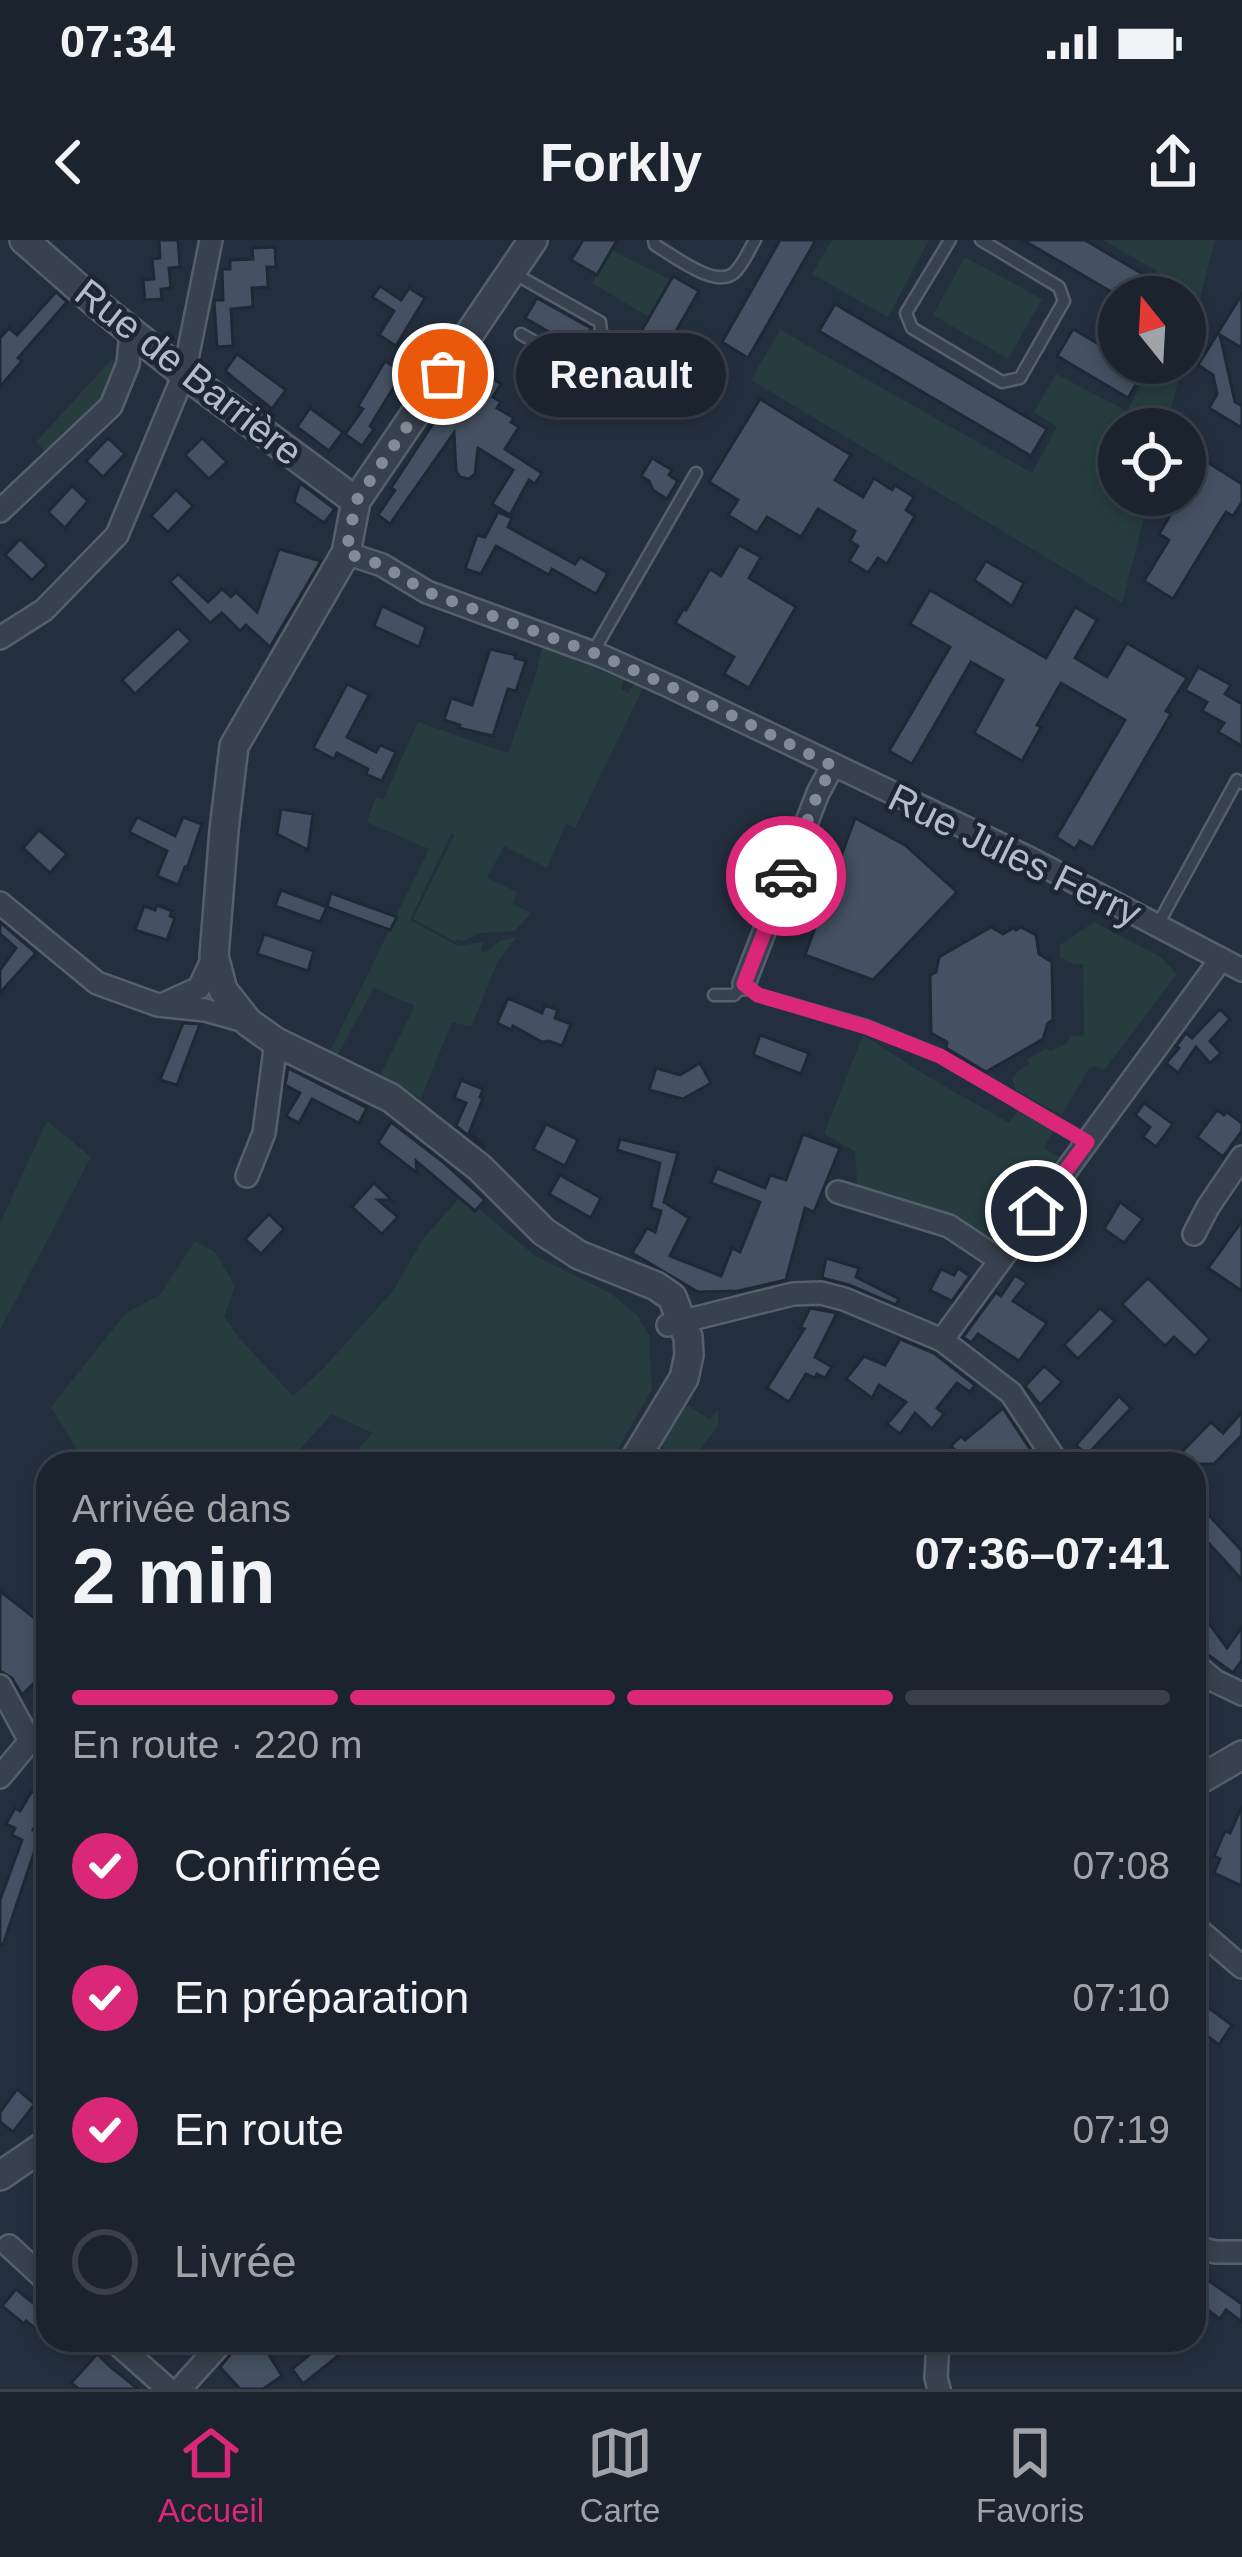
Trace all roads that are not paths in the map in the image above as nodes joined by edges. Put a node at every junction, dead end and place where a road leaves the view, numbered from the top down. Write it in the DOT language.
graph roads {
  1 [pos="24,240"];
  2 [pos="212,240"];
  3 [pos="533,240"];
  4 [pos="654,240"];
  5 [pos="755,240"];
  6 [pos="950,240"];
  7 [pos="981,240"];
  8 [pos="512,272"];
  9 [pos="130,331"];
  10 [pos="521,334"];
  11 [pos="184,374"];
  12 [pos="696,473"];
  13 [pos="356,501"];
  14 [pos="0,511"];
  15 [pos="346,553"];
  16 [pos="0,638"];
  17 [pos="592,652"];
  18 [pos="833,766"];
  19 [pos="1242,783"];
  20 [pos="0,902"];
  21 [pos="1157,926"];
  22 [pos="214,956"];
  23 [pos="1221,959"];
  24 [pos="1242,970"];
  25 [pos="744,984"];
  26 [pos="714,995"];
  27 [pos="158,1005"];
  28 [pos="248,1022"];
  29 [pos="276,1042"];
  30 [pos="1087,1142"];
  31 [pos="1242,1157"];
  32 [pos="248,1176"];
  33 [pos="838,1192"];
  34 [pos="1194,1234"];
  35 [pos="1000,1260"];
  36 [pos="675,1323"];
  37 [pos="942,1340"];
  38 [pos="625,1452"];
  39 [pos="639,1452"];
  40 [pos="1050,1452"];
  41 [pos="1206,1673"];
  42 [pos="0,1686"];
  43 [pos="1242,1694"];
  44 [pos="36,1733"];
  45 [pos="36,1740"];
  46 [pos="1239,1756"];
  47 [pos="1206,1775"];
  48 [pos="0,1777"];
  49 [pos="1206,1936"];
  50 [pos="1242,1967"];
  51 [pos="36,2151"];
  52 [pos="0,2176"];
  53 [pos="9,2246"];
  54 [pos="1206,2250"];
  55 [pos="1242,2252"];
  56 [pos="36,2271"];
  57 [pos="126,2352"];
  58 [pos="213,2352"];
  59 [pos="937,2352"];
  60 [pos="168,2389"];
  61 [pos="181,2389"];
  62 [pos="939,2389"];
  1 -- 9 [label="street, Rue de Barrière"];
  2 -- 11 [label="street"];
  3 -- 8 [label="street"];
  4 -- 5 [label="lane"];
  6 -- 7 [label="lane"];
  8 -- 10 [label="lane"];
  8 -- 13 [label="street"];
  9 -- 11 [label="street, Rue de Barrière"];
  9 -- 14 [label="street"];
  11 -- 13 [label="street, Rue de Barrière"];
  11 -- 16 [label="street"];
  12 -- 17 [label="lane"];
  13 -- 15 [label="street"];
  15 -- 17 [label="street, Rue Jules Ferry"];
  15 -- 22 [label="street"];
  17 -- 18 [label="street, Rue Jules Ferry"];
  18 -- 21 [label="street, Rue Jules Ferry"];
  18 -- 25 [label="street"];
  19 -- 21 [label="lane"];
  20 -- 27 [label="street"];
  21 -- 23 [label="street, Rue Jules Ferry"];
  22 -- 27 [label="street"];
  22 -- 28 [label="street"];
  23 -- 24 [label="street, Rue Jules Ferry"];
  23 -- 30 [label="street"];
  25 -- 26 [label="lane"];
  25 -- 30 [label="lane"];
  27 -- 28 [label="street"];
  28 -- 29 [label="street"];
  29 -- 32 [label="street"];
  29 -- 36 [label="street"];
  30 -- 35 [label="street"];
  31 -- 34 [label="street"];
  33 -- 35 [label="street"];
  35 -- 37 [label="street"];
  36 -- 37 [label="street"];
  36 -- 38 [label="street"];
  36 -- 39 [label="street"];
  37 -- 40 [label="street"];
  41 -- 43 [label="street"];
  42 -- 44 [label="street"];
  45 -- 48 [label="street"];
  46 -- 47 [label="street"];
  49 -- 50 [label="street"];
  51 -- 52 [label="street"];
  53 -- 56 [label="street"];
  54 -- 55 [label="street"];
  57 -- 60 [label="street"];
  58 -- 61 [label="street"];
  59 -- 62 [label="street"];
}
